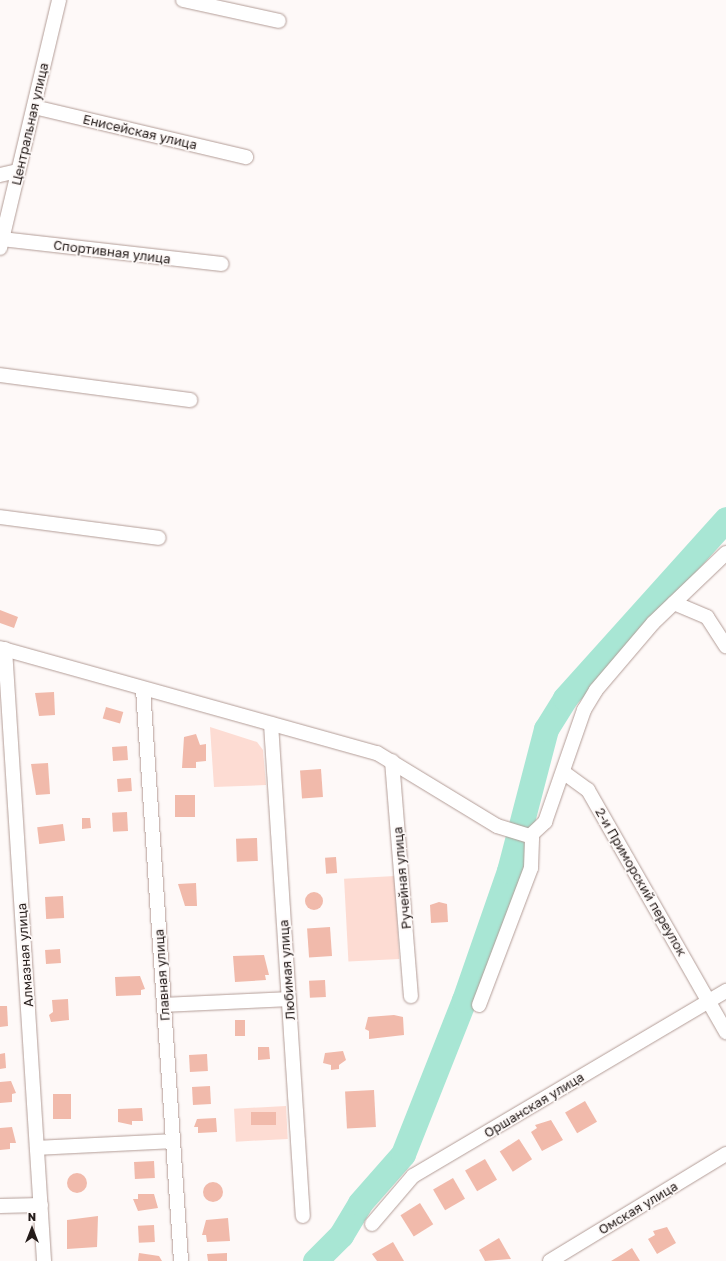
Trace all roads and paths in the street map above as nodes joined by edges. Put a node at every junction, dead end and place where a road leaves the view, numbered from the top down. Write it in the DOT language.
graph roads {
  1 [pos="59,0"];
  2 [pos="183,0"];
  3 [pos="279,21"];
  4 [pos="34,107"];
  5 [pos="246,156"];
  6 [pos="18,171"];
  7 [pos="0,174"];
  8 [pos="1,244"];
  9 [pos="222,264"];
  10 [pos="0,375"];
  11 [pos="190,400"];
  12 [pos="0,517"];
  13 [pos="159,538"];
  14 [pos="726,553"];
  15 [pos="674,603"];
  16 [pos="726,646"];
  17 [pos="2,649"];
  18 [pos="143,689"];
  19 [pos="271,724"];
  20 [pos="392,761"];
  21 [pos="563,772"];
  22 [pos="521,835"];
  23 [pos="726,991"];
  24 [pos="411,996"];
  25 [pos="289,999"];
  26 [pos="709,1001"];
  27 [pos="164,1005"];
  28 [pos="479,1005"];
  29 [pos="726,1032"];
  30 [pos="173,1141"];
  31 [pos="37,1148"];
  32 [pos="726,1154"];
  33 [pos="41,1205"];
  34 [pos="0,1206"];
  35 [pos="303,1216"];
  36 [pos="372,1224"];
  37 [pos="44,1261"];
  38 [pos="181,1261"];
  39 [pos="550,1261"];
  1 -- 4 [label="street, Центральная улица"];
  2 -- 3 [label="street"];
  4 -- 5 [label="street, Енисейская улица"];
  4 -- 6 [label="street, Центральная улица"];
  6 -- 7 [label="street"];
  6 -- 8 [label="street, Центральная улица"];
  8 -- 9 [label="street, Спортивная улица"];
  10 -- 11 [label="street"];
  12 -- 13 [label="street"];
  14 -- 15 [label="street"];
  15 -- 16 [label="street"];
  15 -- 21 [label="street"];
  17 -- 18 [label="street"];
  17 -- 31 [label="street, Алмазная улица"];
  18 -- 19 [label="street"];
  18 -- 27 [label="street, Главная улица"];
  19 -- 20 [label="street"];
  19 -- 25 [label="street, Любимая улица"];
  20 -- 22 [label="street"];
  20 -- 24 [label="street, Ручейная улица"];
  21 -- 22 [label="street"];
  21 -- 26 [label="street, 2-и Приморский переулок"];
  22 -- 28 [label="street"];
  23 -- 26 [label="street, Оршанская улица"];
  25 -- 27 [label="street"];
  25 -- 35 [label="street, Любимая улица"];
  26 -- 29 [label="street, 2-и Приморский переулок"];
  26 -- 36 [label="street, Оршанская улица"];
  27 -- 30 [label="street, Главная улица"];
  30 -- 31 [label="street"];
  30 -- 38 [label="street, Главная улица"];
  31 -- 33 [label="street, Алмазная улица"];
  32 -- 39 [label="street, Омская улица"];
  33 -- 34 [label="street"];
  33 -- 37 [label="street, Алмазная улица"];
}
